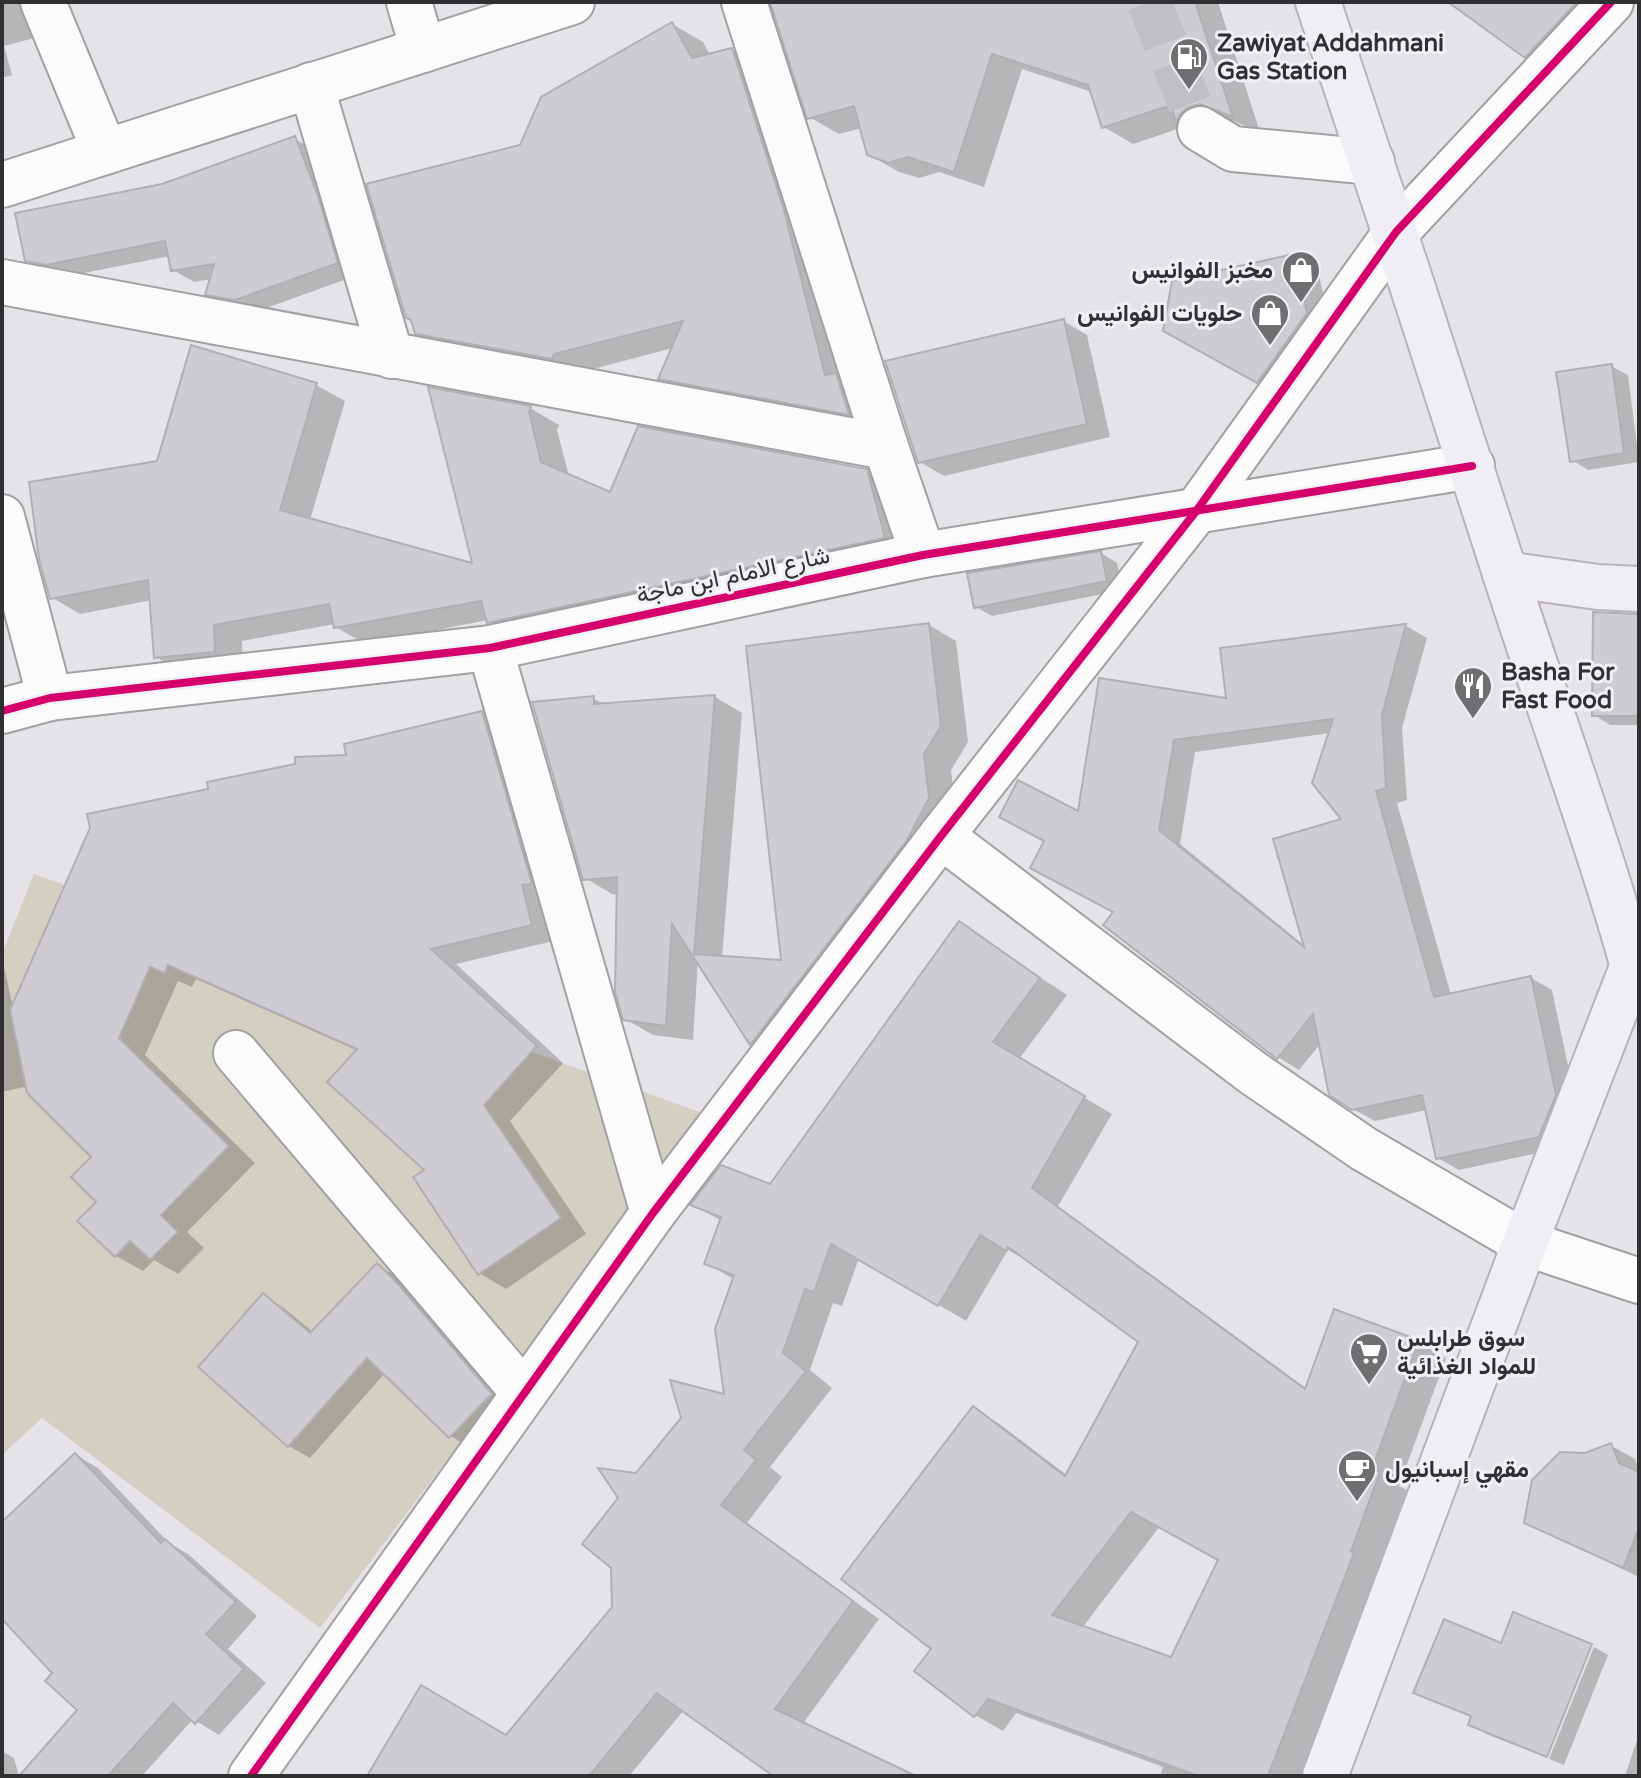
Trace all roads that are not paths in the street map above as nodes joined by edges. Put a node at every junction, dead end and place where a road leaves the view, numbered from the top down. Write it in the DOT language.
graph roads {
  1 [pos="43,2"];
  2 [pos="409,2"];
  3 [pos="572,2"];
  4 [pos="744,2"];
  5 [pos="1318,2"];
  6 [pos="1611,2"];
  7 [pos="423,50"];
  8 [pos="311,85"];
  9 [pos="1200,129"];
  10 [pos="105,152"];
  11 [pos="1372,162"];
  12 [pos="2,185"];
  13 [pos="1396,232"];
  14 [pos="2,282"];
  15 [pos="391,356"];
  16 [pos="886,447"];
  17 [pos="1472,466"];
  18 [pos="1197,510"];
  19 [pos="2,517"];
  20 [pos="923,555"];
  21 [pos="1505,574"];
  22 [pos="1639,589"];
  23 [pos="490,648"];
  24 [pos="50,698"];
  25 [pos="2,711"];
  26 [pos="941,836"];
  27 [pos="1637,968"];
  28 [pos="236,1053"];
  29 [pos="653,1213"];
  30 [pos="1525,1243"];
  31 [pos="1639,1281"];
  32 [pos="524,1393"];
  33 [pos="251,1776"];
  34 [pos="1325,1776"];
  1 -- 10 [label="street"];
  2 -- 7 [label="street"];
  3 -- 7 [label="street"];
  4 -- 16 [label="street"];
  5 -- 11 [label="main road"];
  6 -- 13 [label="street"];
  7 -- 8 [label="street"];
  8 -- 10 [label="street"];
  8 -- 15 [label="street"];
  9 -- 11 [label="street"];
  10 -- 12 [label="street"];
  11 -- 13 [label="main road"];
  13 -- 17 [label="main road"];
  13 -- 18 [label="street"];
  14 -- 15 [label="street"];
  15 -- 16 [label="street"];
  16 -- 20 [label="street"];
  17 -- 18 [label="street, شارع الامام ابن ماجة"];
  17 -- 21 [label="main road"];
  18 -- 20 [label="street, شارع الامام ابن ماجة"];
  18 -- 26 [label="street"];
  19 -- 24 [label="street"];
  20 -- 23 [label="street, شارع الامام ابن ماجة"];
  21 -- 22 [label="main road"];
  21 -- 27 [label="main road"];
  23 -- 24 [label="street, شارع الامام ابن ماجة"];
  23 -- 29 [label="street"];
  24 -- 25 [label="street, شارع الامام ابن ماجة"];
  26 -- 29 [label="street"];
  26 -- 30 [label="street"];
  27 -- 30 [label="main road"];
  28 -- 32 [label="street"];
  29 -- 32 [label="street"];
  30 -- 31 [label="street"];
  30 -- 34 [label="main road"];
  32 -- 33 [label="street"];
}
